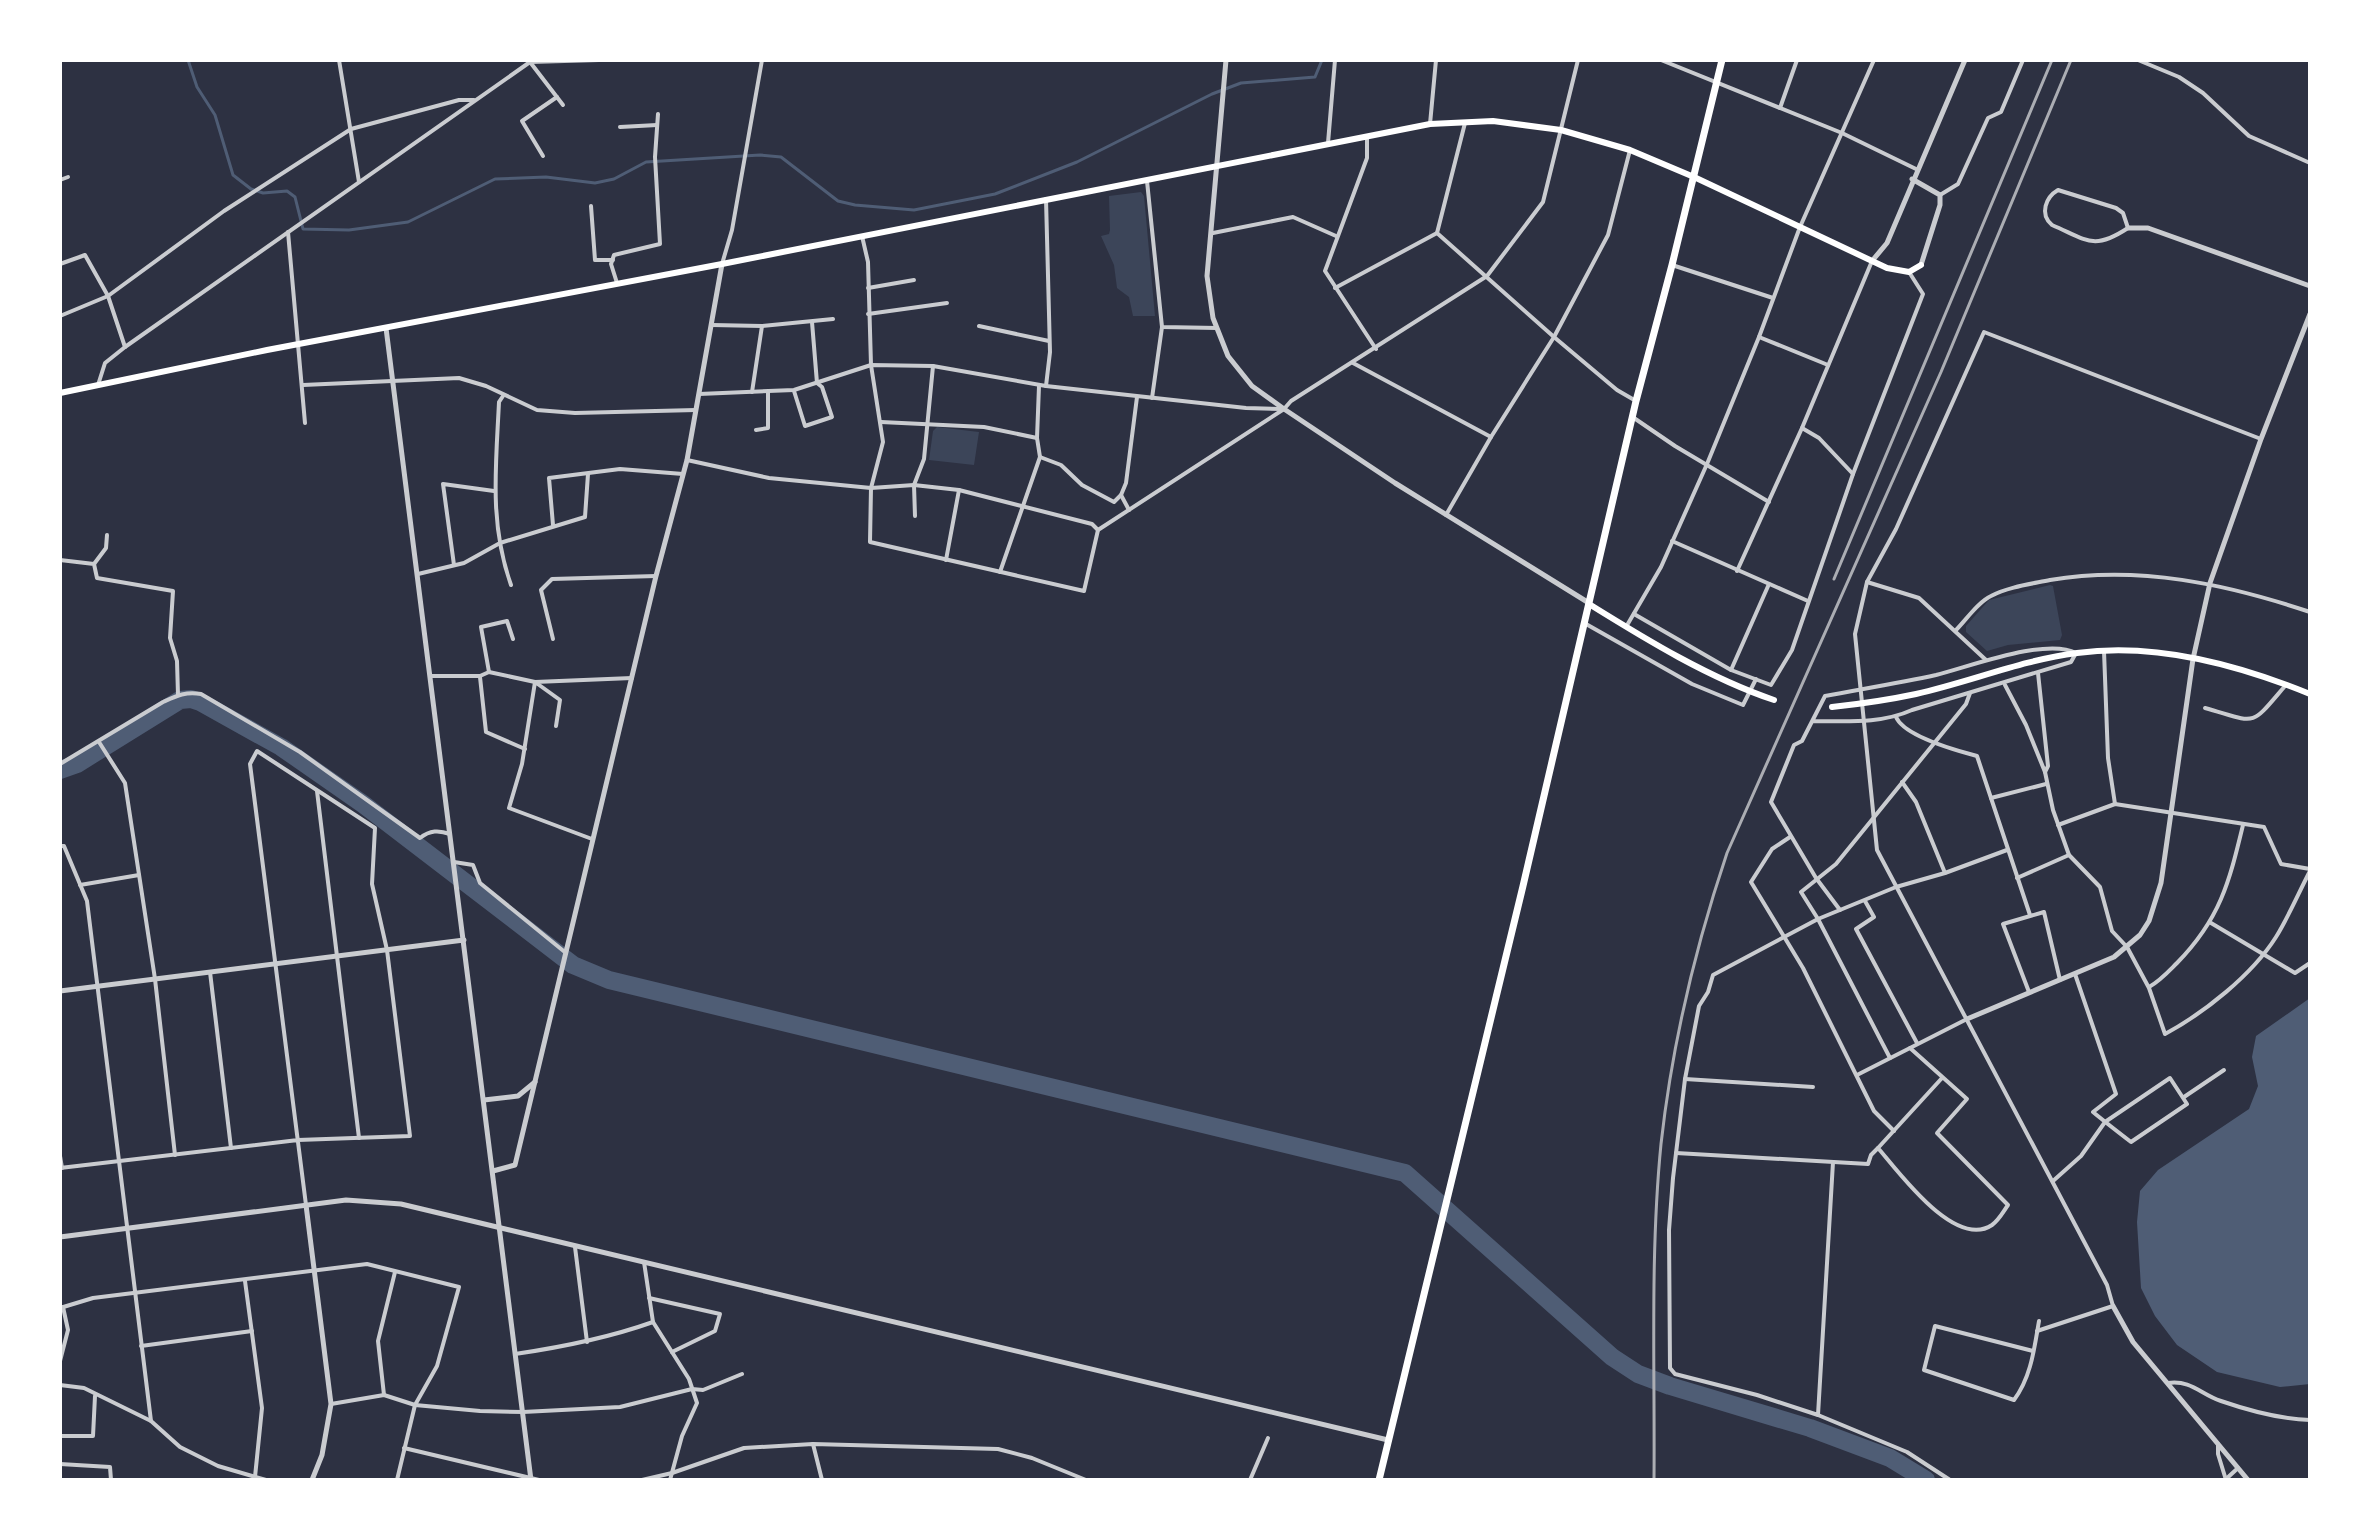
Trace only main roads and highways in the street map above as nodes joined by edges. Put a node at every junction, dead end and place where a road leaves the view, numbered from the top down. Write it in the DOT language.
graph roads {
  1 [pos="1722,60"];
  2 [pos="1694,177"];
  3 [pos="1921,265"];
  4 [pos="60,393"];
  5 [pos="1589,604"];
  6 [pos="2310,694"];
  7 [pos="1774,700"];
  8 [pos="1832,707"];
  9 [pos="1379,1480"];
  1 -- 2 [label="highway"];
  2 -- 3 [label="main road"];
  2 -- 4 [label="main road"];
  2 -- 5 [label="highway"];
  5 -- 7 [label="main road"];
  5 -- 9 [label="highway"];
  6 -- 8 [label="main road"];
}
